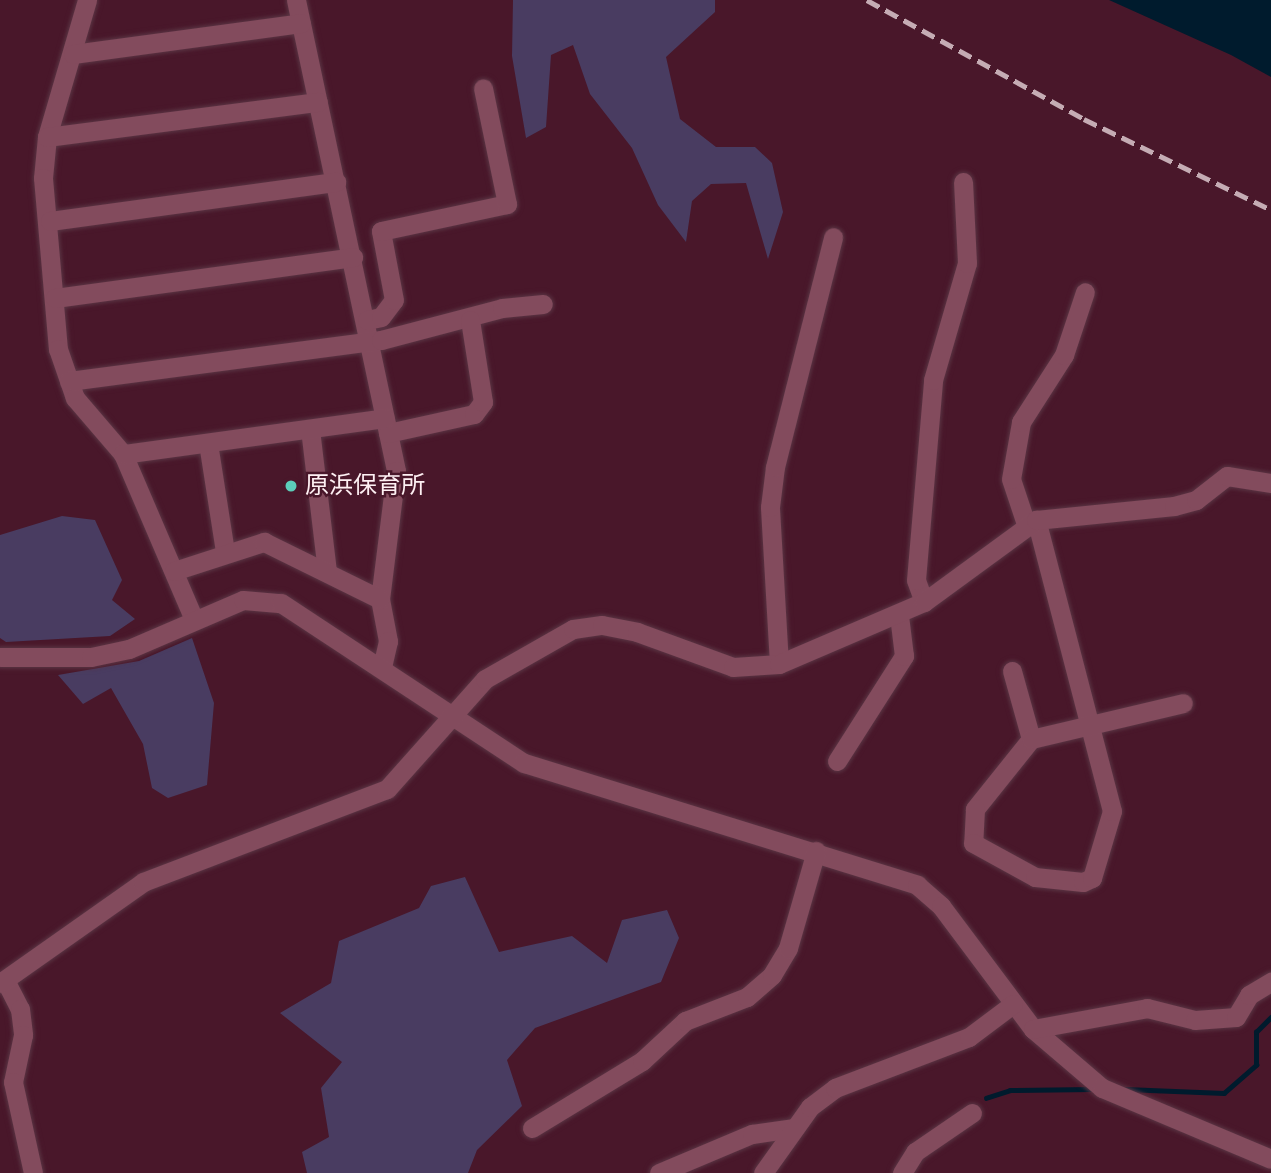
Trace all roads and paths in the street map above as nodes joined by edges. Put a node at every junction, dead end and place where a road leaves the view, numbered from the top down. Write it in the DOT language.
graph roads {
  1 [pos="87,0"];
  2 [pos="296,0"];
  3 [pos="301,23"];
  4 [pos="73,54"];
  5 [pos="483,88"];
  6 [pos="318,102"];
  7 [pos="47,137"];
  8 [pos="336,181"];
  9 [pos="963,182"];
  10 [pos="50,221"];
  11 [pos="833,237"];
  12 [pos="353,257"];
  13 [pos="1085,292"];
  14 [pos="55,298"];
  15 [pos="543,304"];
  16 [pos="470,320"];
  17 [pos="369,329"];
  18 [pos="69,381"];
  19 [pos="387,426"];
  20 [pos="310,429"];
  21 [pos="208,443"];
  22 [pos="123,454"];
  23 [pos="1271,483"];
  24 [pos="1031,522"];
  25 [pos="225,551"];
  26 [pos="174,571"];
  27 [pos="327,572"];
  28 [pos="380,599"];
  29 [pos="924,602"];
  30 [pos="899,615"];
  31 [pos="194,620"];
  32 [pos="0,657"];
  33 [pos="779,664"];
  34 [pos="382,668"];
  35 [pos="1012,670"];
  36 [pos="1183,703"];
  37 [pos="452,716"];
  38 [pos="1090,726"];
  39 [pos="1031,739"];
  40 [pos="837,761"];
  41 [pos="816,851"];
  42 [pos="3,981"];
  43 [pos="1271,982"];
  44 [pos="1013,1004"];
  45 [pos="1033,1029"];
  46 [pos="972,1113"];
  47 [pos="532,1128"];
  48 [pos="793,1128"];
  49 [pos="1271,1159"];
  50 [pos="33,1173"];
  51 [pos="659,1173"];
  52 [pos="763,1173"];
  53 [pos="902,1173"];
  1 -- 4 [label="street"];
  2 -- 3 [label="street"];
  3 -- 4 [label="street"];
  3 -- 6 [label="street"];
  4 -- 7 [label="street"];
  5 -- 17 [label="street"];
  6 -- 7 [label="street"];
  6 -- 8 [label="street"];
  7 -- 10 [label="street"];
  8 -- 10 [label="street"];
  8 -- 12 [label="street"];
  9 -- 29 [label="street"];
  10 -- 14 [label="street"];
  11 -- 33 [label="street"];
  12 -- 14 [label="street"];
  12 -- 17 [label="street"];
  13 -- 24 [label="street"];
  14 -- 18 [label="street"];
  15 -- 16 [label="street"];
  16 -- 17 [label="street"];
  16 -- 19 [label="street"];
  17 -- 18 [label="street"];
  17 -- 19 [label="street"];
  18 -- 22 [label="street"];
  19 -- 20 [label="street"];
  19 -- 28 [label="street"];
  20 -- 21 [label="street"];
  20 -- 27 [label="street"];
  21 -- 22 [label="street"];
  21 -- 25 [label="street"];
  22 -- 26 [label="street"];
  23 -- 24 [label="street"];
  24 -- 29 [label="street"];
  24 -- 38 [label="street"];
  25 -- 26 [label="street"];
  25 -- 27 [label="street"];
  26 -- 31 [label="street"];
  27 -- 28 [label="street"];
  28 -- 34 [label="street"];
  29 -- 30 [label="street"];
  30 -- 33 [label="street"];
  30 -- 40 [label="street"];
  31 -- 32 [label="street"];
  31 -- 34 [label="street"];
  33 -- 37 [label="street"];
  34 -- 37 [label="street"];
  35 -- 39 [label="street"];
  36 -- 38 [label="street"];
  37 -- 41 [label="street"];
  37 -- 42 [label="street"];
  38 -- 39 [label="street"];
  38 -- 39 [label="street"];
  41 -- 44 [label="street"];
  41 -- 47 [label="street"];
  42 -- 50 [label="street"];
  43 -- 45 [label="street"];
  44 -- 45 [label="street"];
  44 -- 48 [label="street"];
  45 -- 49 [label="street"];
  46 -- 53 [label="street"];
  48 -- 51 [label="street"];
  48 -- 52 [label="street"];
}
